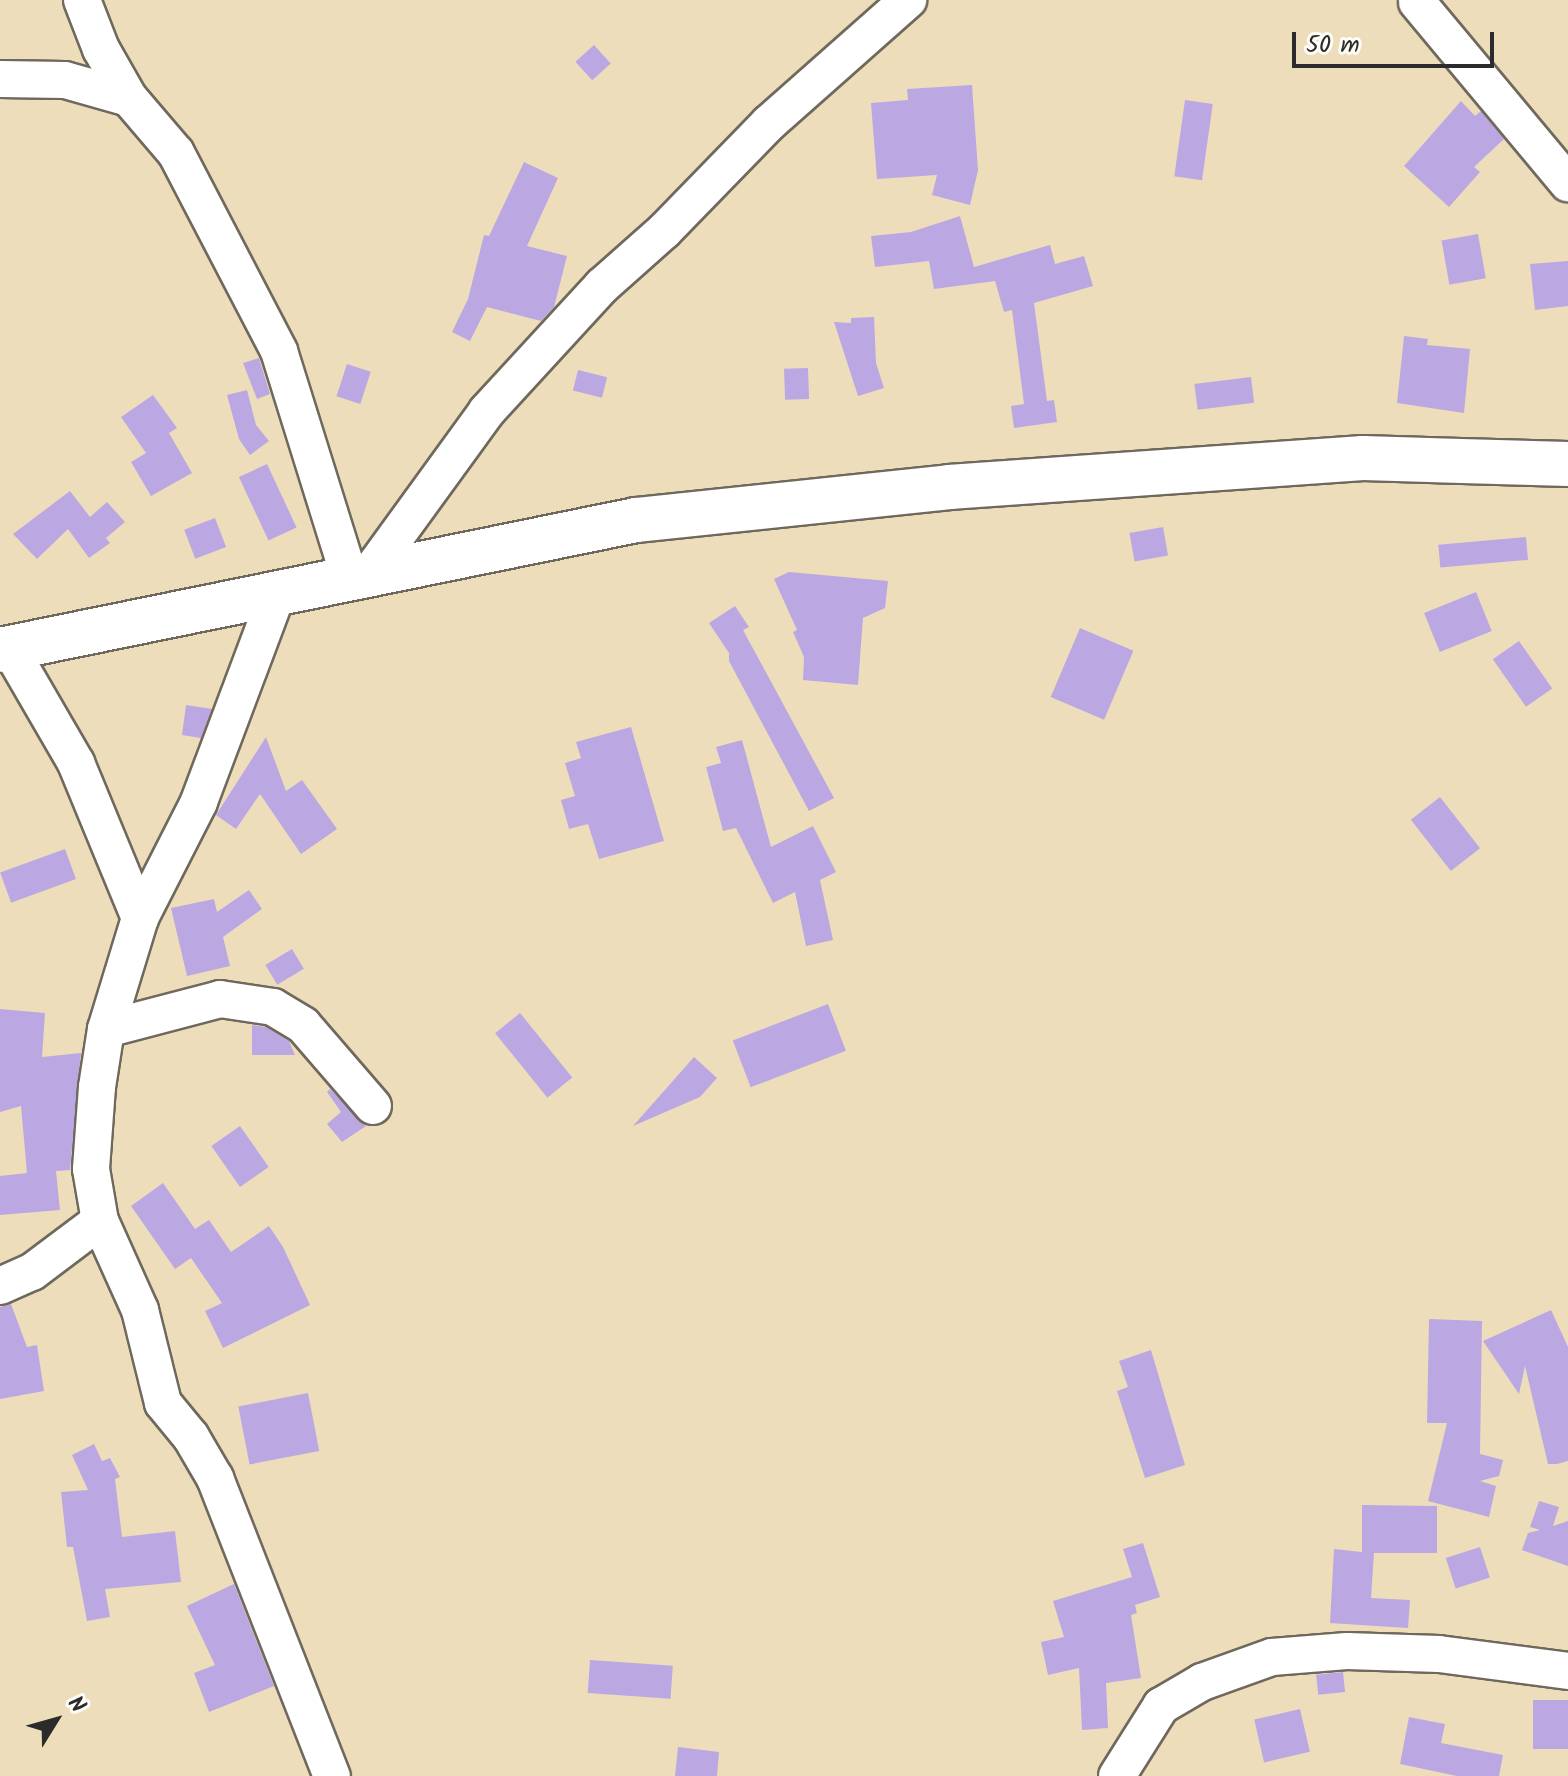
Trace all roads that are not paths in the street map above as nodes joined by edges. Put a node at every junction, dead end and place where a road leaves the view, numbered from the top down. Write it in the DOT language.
graph roads {
  1 [pos="82,0"];
  2 [pos="908,0"];
  3 [pos="1414,1"];
  4 [pos="0,79"];
  5 [pos="129,98"];
  6 [pos="1568,183"];
  7 [pos="1568,464"];
  8 [pos="359,577"];
  9 [pos="277,594"];
  10 [pos="5,650"];
  11 [pos="140,918"];
  12 [pos="106,1029"];
  13 [pos="373,1106"];
  14 [pos="100,1221"];
  15 [pos="0,1286"];
  16 [pos="1568,1671"];
  17 [pos="332,1776"];
  18 [pos="1117,1776"];
  1 -- 5 [label="street"];
  2 -- 8 [label="street"];
  3 -- 6 [label="street"];
  4 -- 5 [label="street"];
  5 -- 8 [label="street"];
  7 -- 8 [label="main road"];
  8 -- 9 [label="main road"];
  9 -- 10 [label="main road"];
  9 -- 11 [label="street"];
  10 -- 11 [label="street"];
  11 -- 12 [label="street"];
  12 -- 13 [label="street"];
  12 -- 14 [label="street"];
  14 -- 15 [label="street"];
  14 -- 17 [label="street"];
  16 -- 18 [label="street"];
}
